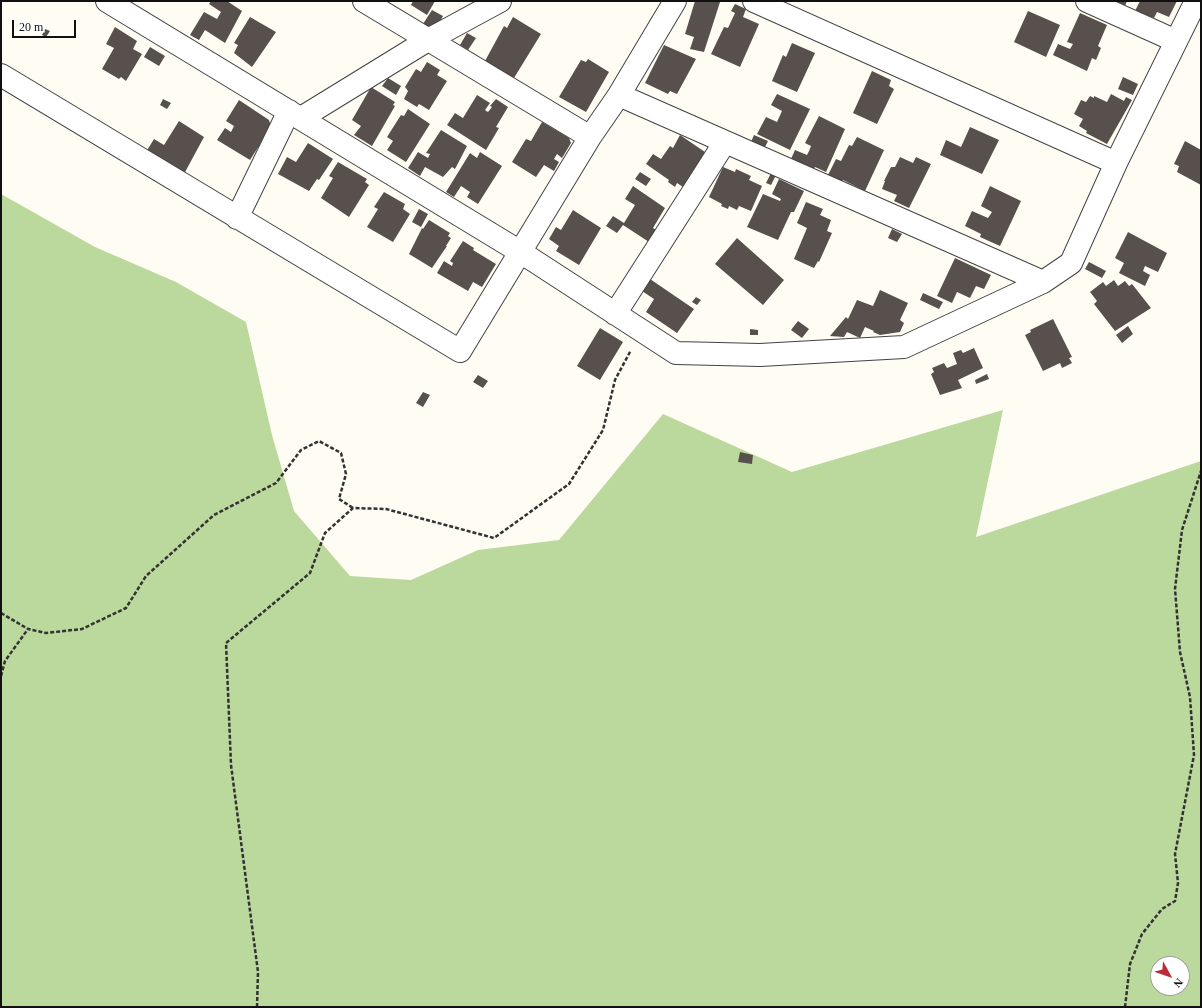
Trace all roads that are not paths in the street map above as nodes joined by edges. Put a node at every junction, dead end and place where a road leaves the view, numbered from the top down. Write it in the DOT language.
graph roads {
  1 [pos="107,1"];
  2 [pos="364,1"];
  3 [pos="500,1"];
  4 [pos="675,1"];
  5 [pos="754,1"];
  6 [pos="1088,1"];
  7 [pos="1196,1"];
  8 [pos="428,40"];
  9 [pos="1176,41"];
  10 [pos="1,75"];
  11 [pos="619,95"];
  12 [pos="295,115"];
  13 [pos="590,137"];
  14 [pos="725,142"];
  15 [pos="1116,163"];
  16 [pos="237,218"];
  17 [pos="522,253"];
  18 [pos="1043,282"];
  19 [pos="614,314"];
  1 -- 12 [label="street"];
  2 -- 8 [label="street"];
  3 -- 8 [label="street"];
  4 -- 11 [label="street"];
  5 -- 15 [label="street"];
  6 -- 9 [label="street"];
  7 -- 9 [label="street"];
  8 -- 12 [label="street"];
  8 -- 13 [label="street"];
  9 -- 15 [label="street"];
  10 -- 16 [label="street"];
  11 -- 13 [label="street"];
  11 -- 14 [label="street"];
  12 -- 16 [label="street"];
  12 -- 17 [label="street"];
  13 -- 17 [label="street"];
  14 -- 18 [label="street"];
  14 -- 19 [label="street"];
  15 -- 18 [label="street"];
  16 -- 17 [label="street"];
  17 -- 19 [label="street"];
  18 -- 19 [label="street"];
}
